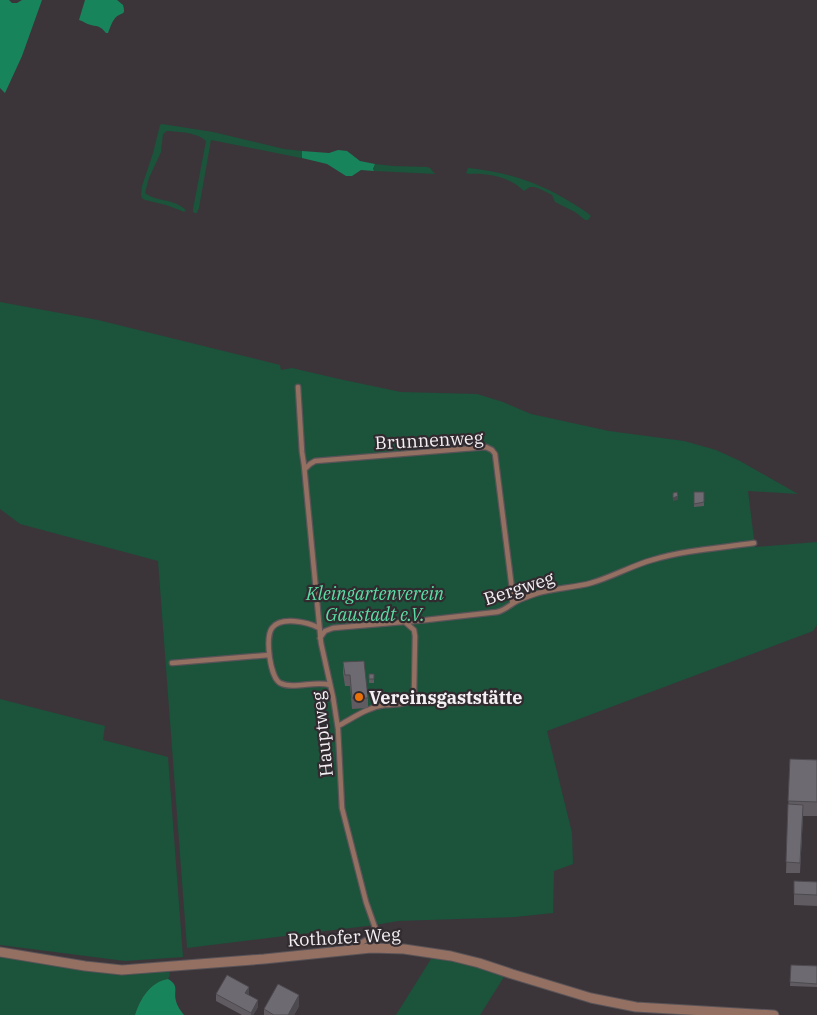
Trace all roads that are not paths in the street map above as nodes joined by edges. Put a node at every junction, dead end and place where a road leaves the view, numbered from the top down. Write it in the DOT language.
graph roads {
  1 [pos="298,387"];
  2 [pos="305,470"];
  3 [pos="754,543"];
  4 [pos="512,604"];
  5 [pos="405,622"];
  6 [pos="319,628"];
  7 [pos="320,638"];
  8 [pos="269,656"];
  9 [pos="172,663"];
  10 [pos="330,685"];
  11 [pos="338,726"];
  12 [pos="350,950"];
  13 [pos="0,952"];
  14 [pos="774,1015"];
  1 -- 2 [label="lane, Hauptweg"];
  2 -- 4 [label="lane, Brunnenweg"];
  2 -- 6 [label="lane, Hauptweg"];
  3 -- 4 [label="lane, Bergweg"];
  4 -- 5 [label="lane, Bergweg"];
  5 -- 7 [label="lane, Bergweg"];
  5 -- 11 [label="lane"];
  6 -- 7 [label="lane, Hauptweg"];
  6 -- 8 [label="lane"];
  7 -- 10 [label="lane, Hauptweg"];
  8 -- 9 [label="lane"];
  8 -- 10 [label="lane"];
  10 -- 11 [label="lane, Hauptweg"];
  11 -- 12 [label="lane, Hauptweg"];
  12 -- 13 [label="street, Rothofer Weg"];
  12 -- 14 [label="street, Rothofer Weg"];
}
